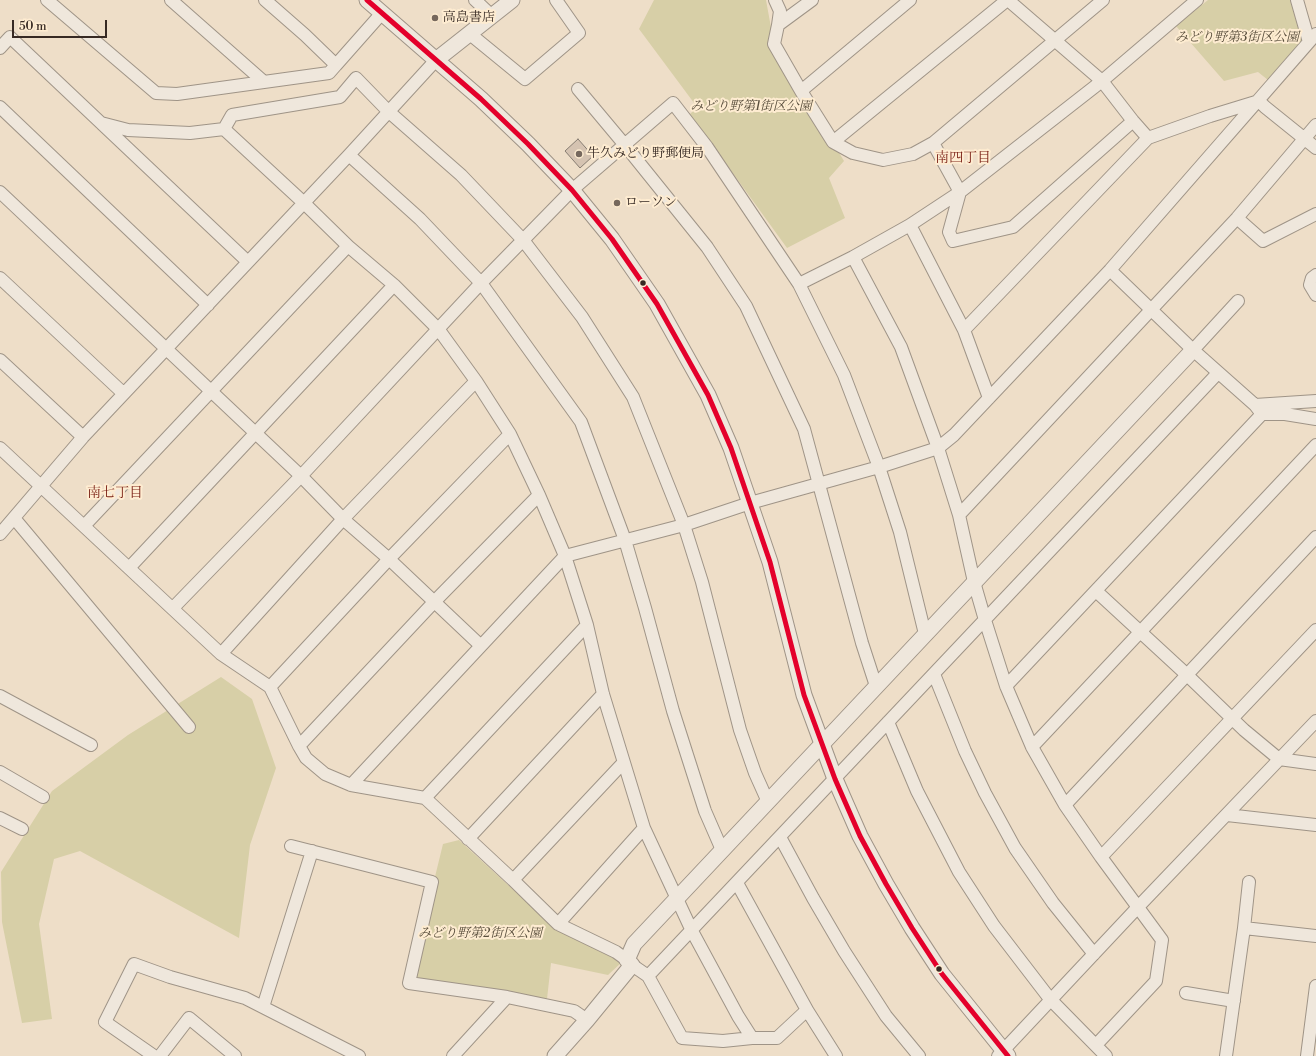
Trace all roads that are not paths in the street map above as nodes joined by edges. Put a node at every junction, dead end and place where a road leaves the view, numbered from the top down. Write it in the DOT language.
graph roads {
  1 [pos="47,0"];
  2 [pos="172,0"];
  3 [pos="265,0"];
  4 [pos="367,0"];
  5 [pos="475,0"];
  6 [pos="512,0"];
  7 [pos="556,0"];
  8 [pos="775,0"];
  9 [pos="812,0"];
  10 [pos="910,0"];
  11 [pos="1008,0"];
  12 [pos="1103,0"];
  13 [pos="1197,0"];
  14 [pos="1297,0"];
  15 [pos="382,13"];
  16 [pos="492,16"];
  17 [pos="778,25"];
  18 [pos="470,34"];
  19 [pos="1313,38"];
  20 [pos="1055,40"];
  21 [pos="0,48"];
  22 [pos="436,60"];
  23 [pos="336,65"];
  24 [pos="1102,81"];
  25 [pos="264,82"];
  26 [pos="578,89"];
  27 [pos="801,91"];
  28 [pos="1259,101"];
  29 [pos="0,107"];
  30 [pos="388,111"];
  31 [pos="1133,121"];
  32 [pos="101,123"];
  33 [pos="1316,125"];
  34 [pos="224,129"];
  35 [pos="1148,138"];
  36 [pos="1304,138"];
  37 [pos="833,142"];
  38 [pos="932,143"];
  39 [pos="624,144"];
  40 [pos="1316,148"];
  41 [pos="349,155"];
  42 [pos="572,190"];
  43 [pos="0,192"];
  44 [pos="960,192"];
  45 [pos="304,203"];
  46 [pos="1316,214"];
  47 [pos="1237,218"];
  48 [pos="910,225"];
  49 [pos="523,240"];
  50 [pos="348,246"];
  51 [pos="853,256"];
  52 [pos="248,262"];
  53 [pos="1110,270"];
  54 [pos="1316,275"];
  55 [pos="0,278"];
  56 [pos="481,283"];
  57 [pos="799,284"];
  58 [pos="394,286"];
  59 [pos="1316,295"];
  60 [pos="1238,301"];
  61 [pos="208,305"];
  62 [pos="1151,310"];
  63 [pos="439,330"];
  64 [pos="964,330"];
  65 [pos="166,350"];
  66 [pos="1193,350"];
  67 [pos="0,360"];
  68 [pos="1218,374"];
  69 [pos="476,381"];
  70 [pos="211,392"];
  71 [pos="123,394"];
  72 [pos="989,398"];
  73 [pos="1316,401"];
  74 [pos="1259,410"];
  75 [pos="1316,419"];
  76 [pos="256,433"];
  77 [pos="510,434"];
  78 [pos="82,437"];
  79 [pos="1316,445"];
  80 [pos="0,448"];
  81 [pos="938,448"];
  82 [pos="879,467"];
  83 [pos="301,476"];
  84 [pos="820,484"];
  85 [pos="40,487"];
  86 [pos="539,495"];
  87 [pos="750,503"];
  88 [pos="959,515"];
  89 [pos="14,518"];
  90 [pos="343,519"];
  91 [pos="684,525"];
  92 [pos="84,526"];
  93 [pos="0,533"];
  94 [pos="1316,537"];
  95 [pos="625,540"];
  96 [pos="565,556"];
  97 [pos="389,558"];
  98 [pos="129,568"];
  99 [pos="974,582"];
  100 [pos="1096,592"];
  101 [pos="435,601"];
  102 [pos="173,608"];
  103 [pos="985,620"];
  104 [pos="587,625"];
  105 [pos="1316,630"];
  106 [pos="1140,632"];
  107 [pos="925,634"];
  108 [pos="480,645"];
  109 [pos="221,654"];
  110 [pos="934,674"];
  111 [pos="1186,674"];
  112 [pos="876,686"];
  113 [pos="1006,686"];
  114 [pos="270,687"];
  115 [pos="603,694"];
  116 [pos="0,696"];
  117 [pos="1232,718"];
  118 [pos="888,722"];
  119 [pos="1316,722"];
  120 [pos="189,727"];
  121 [pos="822,744"];
  122 [pos="91,745"];
  123 [pos="299,746"];
  124 [pos="1032,747"];
  125 [pos="1279,759"];
  126 [pos="623,763"];
  127 [pos="1316,764"];
  128 [pos="0,772"];
  129 [pos="835,779"];
  130 [pos="351,785"];
  131 [pos="43,797"];
  132 [pos="425,798"];
  133 [pos="768,802"];
  134 [pos="1065,805"];
  135 [pos="1227,815"];
  136 [pos="0,818"];
  137 [pos="1316,825"];
  138 [pos="644,828"];
  139 [pos="22,829"];
  140 [pos="780,837"];
  141 [pos="468,839"];
  142 [pos="291,846"];
  143 [pos="722,850"];
  144 [pos="312,852"];
  145 [pos="1101,857"];
  146 [pos="513,880"];
  147 [pos="1249,882"];
  148 [pos="738,883"];
  149 [pos="676,899"];
  150 [pos="1138,907"];
  151 [pos="558,924"];
  152 [pos="1244,928"];
  153 [pos="692,931"];
  154 [pos="1316,936"];
  155 [pos="1094,954"];
  156 [pos="630,962"];
  157 [pos="648,976"];
  158 [pos="1316,986"];
  159 [pos="1186,994"];
  160 [pos="507,997"];
  161 [pos="1050,999"];
  162 [pos="1234,1001"];
  163 [pos="262,1007"];
  164 [pos="807,1010"];
  165 [pos="587,1020"];
  166 [pos="752,1038"];
  167 [pos="1096,1045"];
  168 [pos="1003,1054"];
  169 [pos="154,1056"];
  170 [pos="160,1056"];
  171 [pos="235,1056"];
  172 [pos="359,1056"];
  173 [pos="453,1056"];
  174 [pos="555,1056"];
  175 [pos="836,1056"];
  176 [pos="919,1056"];
  177 [pos="1106,1056"];
  178 [pos="1226,1056"];
  179 [pos="1306,1056"];
  1 -- 25 [label="street"];
  2 -- 25 [label="street"];
  3 -- 23 [label="street"];
  4 -- 15 [label="street"];
  5 -- 16 [label="street"];
  6 -- 16 [label="street"];
  7 -- 18 [label="street"];
  8 -- 17 [label="street"];
  9 -- 17 [label="street"];
  10 -- 27 [label="street"];
  11 -- 20 [label="street"];
  11 -- 37 [label="street"];
  12 -- 20 [label="street"];
  13 -- 24 [label="street"];
  14 -- 19 [label="street"];
  15 -- 22 [label="street"];
  15 -- 23 [label="street"];
  16 -- 18 [label="street"];
  17 -- 27 [label="street"];
  18 -- 22 [label="street"];
  19 -- 28 [label="street"];
  20 -- 24 [label="street"];
  20 -- 38 [label="street"];
  21 -- 32 [label="street"];
  22 -- 30 [label="street"];
  22 -- 42 [label="street"];
  23 -- 25 [label="street"];
  24 -- 31 [label="street"];
  24 -- 44 [label="street"];
  26 -- 39 [label="street"];
  27 -- 37 [label="street"];
  28 -- 35 [label="street"];
  28 -- 36 [label="street"];
  28 -- 53 [label="street"];
  29 -- 61 [label="street"];
  30 -- 34 [label="street"];
  30 -- 41 [label="street"];
  30 -- 49 [label="street"];
  31 -- 35 [label="street"];
  31 -- 44 [label="street"];
  32 -- 34 [label="street"];
  32 -- 52 [label="street"];
  33 -- 36 [label="street"];
  34 -- 45 [label="street"];
  35 -- 64 [label="street"];
  36 -- 40 [label="street"];
  36 -- 47 [label="street"];
  37 -- 38 [label="street"];
  38 -- 44 [label="street"];
  39 -- 42 [label="street"];
  39 -- 57 [label="street"];
  39 -- 84 [label="street"];
  41 -- 45 [label="street"];
  41 -- 56 [label="street"];
  42 -- 49 [label="street"];
  42 -- 87 [label="street"];
  43 -- 65 [label="street"];
  44 -- 48 [label="street"];
  45 -- 50 [label="street"];
  45 -- 52 [label="street"];
  46 -- 47 [label="street"];
  47 -- 62 [label="street"];
  48 -- 51 [label="street"];
  48 -- 64 [label="street"];
  49 -- 56 [label="street"];
  49 -- 91 [label="street"];
  50 -- 58 [label="street"];
  50 -- 70 [label="street"];
  51 -- 57 [label="street"];
  51 -- 81 [label="street"];
  52 -- 61 [label="street"];
  53 -- 62 [label="street"];
  53 -- 72 [label="street"];
  54 -- 59 [label="street"];
  55 -- 71 [label="street"];
  56 -- 63 [label="street"];
  56 -- 95 [label="street"];
  57 -- 82 [label="street"];
  58 -- 63 [label="street"];
  58 -- 76 [label="street"];
  60 -- 66 [label="street"];
  61 -- 65 [label="street"];
  62 -- 66 [label="street"];
  62 -- 88 [label="street"];
  63 -- 69 [label="street"];
  63 -- 83 [label="street"];
  64 -- 72 [label="street"];
  65 -- 70 [label="street"];
  65 -- 71 [label="street"];
  66 -- 68 [label="street"];
  66 -- 99 [label="street"];
  67 -- 78 [label="street"];
  68 -- 74 [label="street"];
  68 -- 103 [label="street"];
  69 -- 77 [label="street"];
  69 -- 90 [label="street"];
  70 -- 76 [label="street"];
  70 -- 92 [label="street"];
  71 -- 78 [label="street"];
  72 -- 81 [label="street"];
  73 -- 74 [label="street"];
  74 -- 75 [label="street"];
  74 -- 100 [label="street"];
  76 -- 83 [label="street"];
  76 -- 98 [label="street"];
  77 -- 86 [label="street"];
  77 -- 97 [label="street"];
  78 -- 85 [label="street"];
  79 -- 106 [label="street"];
  80 -- 85 [label="street"];
  81 -- 82 [label="street"];
  81 -- 88 [label="street"];
  82 -- 84 [label="street"];
  82 -- 107 [label="street"];
  83 -- 90 [label="street"];
  83 -- 102 [label="street"];
  84 -- 87 [label="street"];
  84 -- 112 [label="street"];
  85 -- 89 [label="street"];
  85 -- 92 [label="street"];
  86 -- 96 [label="street"];
  86 -- 101 [label="street"];
  87 -- 91 [label="street"];
  87 -- 121 [label="street"];
  88 -- 99 [label="street"];
  89 -- 93 [label="street"];
  89 -- 120 [label="street"];
  90 -- 97 [label="street"];
  90 -- 109 [label="street"];
  91 -- 95 [label="street"];
  91 -- 133 [label="street"];
  92 -- 98 [label="street"];
  94 -- 111 [label="street"];
  95 -- 96 [label="street"];
  95 -- 143 [label="street"];
  96 -- 104 [label="street"];
  96 -- 108 [label="street"];
  97 -- 101 [label="street"];
  97 -- 114 [label="street"];
  98 -- 102 [label="street"];
  99 -- 103 [label="street"];
  99 -- 107 [label="street"];
  100 -- 106 [label="street"];
  100 -- 113 [label="street"];
  101 -- 108 [label="street"];
  101 -- 123 [label="street"];
  102 -- 109 [label="street"];
  103 -- 110 [label="street"];
  103 -- 113 [label="street"];
  104 -- 115 [label="street"];
  104 -- 132 [label="street"];
  105 -- 117 [label="street"];
  106 -- 111 [label="street"];
  106 -- 124 [label="street"];
  107 -- 112 [label="street"];
  108 -- 130 [label="street"];
  109 -- 114 [label="street"];
  110 -- 118 [label="street"];
  110 -- 155 [label="street"];
  111 -- 117 [label="street"];
  111 -- 134 [label="street"];
  112 -- 121 [label="street"];
  113 -- 124 [label="street"];
  114 -- 123 [label="street"];
  115 -- 126 [label="street"];
  115 -- 141 [label="street"];
  116 -- 122 [label="street"];
  117 -- 125 [label="street"];
  117 -- 145 [label="street"];
  118 -- 129 [label="street"];
  118 -- 161 [label="street"];
  119 -- 125 [label="street"];
  121 -- 129 [label="street"];
  121 -- 133 [label="street"];
  123 -- 130 [label="street"];
  124 -- 134 [label="street"];
  125 -- 127 [label="street"];
  125 -- 135 [label="street"];
  126 -- 138 [label="street"];
  126 -- 146 [label="street"];
  128 -- 131 [label="street"];
  129 -- 140 [label="street"];
  129 -- 168 [label="street"];
  130 -- 132 [label="street"];
  132 -- 141 [label="street"];
  133 -- 143 [label="street"];
  134 -- 145 [label="street"];
  135 -- 137 [label="street"];
  135 -- 150 [label="street"];
  136 -- 139 [label="street"];
  138 -- 149 [label="street"];
  138 -- 151 [label="street"];
  140 -- 148 [label="street"];
  140 -- 176 [label="street"];
  141 -- 146 [label="street"];
  142 -- 144 [label="street"];
  143 -- 149 [label="street"];
  144 -- 160 [label="street"];
  144 -- 163 [label="street"];
  145 -- 150 [label="street"];
  146 -- 151 [label="street"];
  147 -- 152 [label="street"];
  148 -- 153 [label="street"];
  148 -- 164 [label="street"];
  149 -- 153 [label="street"];
  149 -- 156 [label="street"];
  150 -- 155 [label="street"];
  150 -- 167 [label="street"];
  151 -- 156 [label="street"];
  152 -- 154 [label="street"];
  152 -- 162 [label="street"];
  153 -- 157 [label="street"];
  153 -- 166 [label="street"];
  155 -- 161 [label="street"];
  156 -- 157 [label="street"];
  156 -- 165 [label="street"];
  157 -- 166 [label="street"];
  158 -- 179 [label="street"];
  159 -- 162 [label="street"];
  160 -- 165 [label="street"];
  160 -- 173 [label="street"];
  161 -- 167 [label="street"];
  161 -- 168 [label="street"];
  162 -- 178 [label="street"];
  163 -- 169 [label="street"];
  163 -- 172 [label="street"];
  164 -- 166 [label="street"];
  164 -- 175 [label="street"];
  165 -- 174 [label="street"];
  167 -- 177 [label="street"];
  170 -- 171 [label="street"];
}
